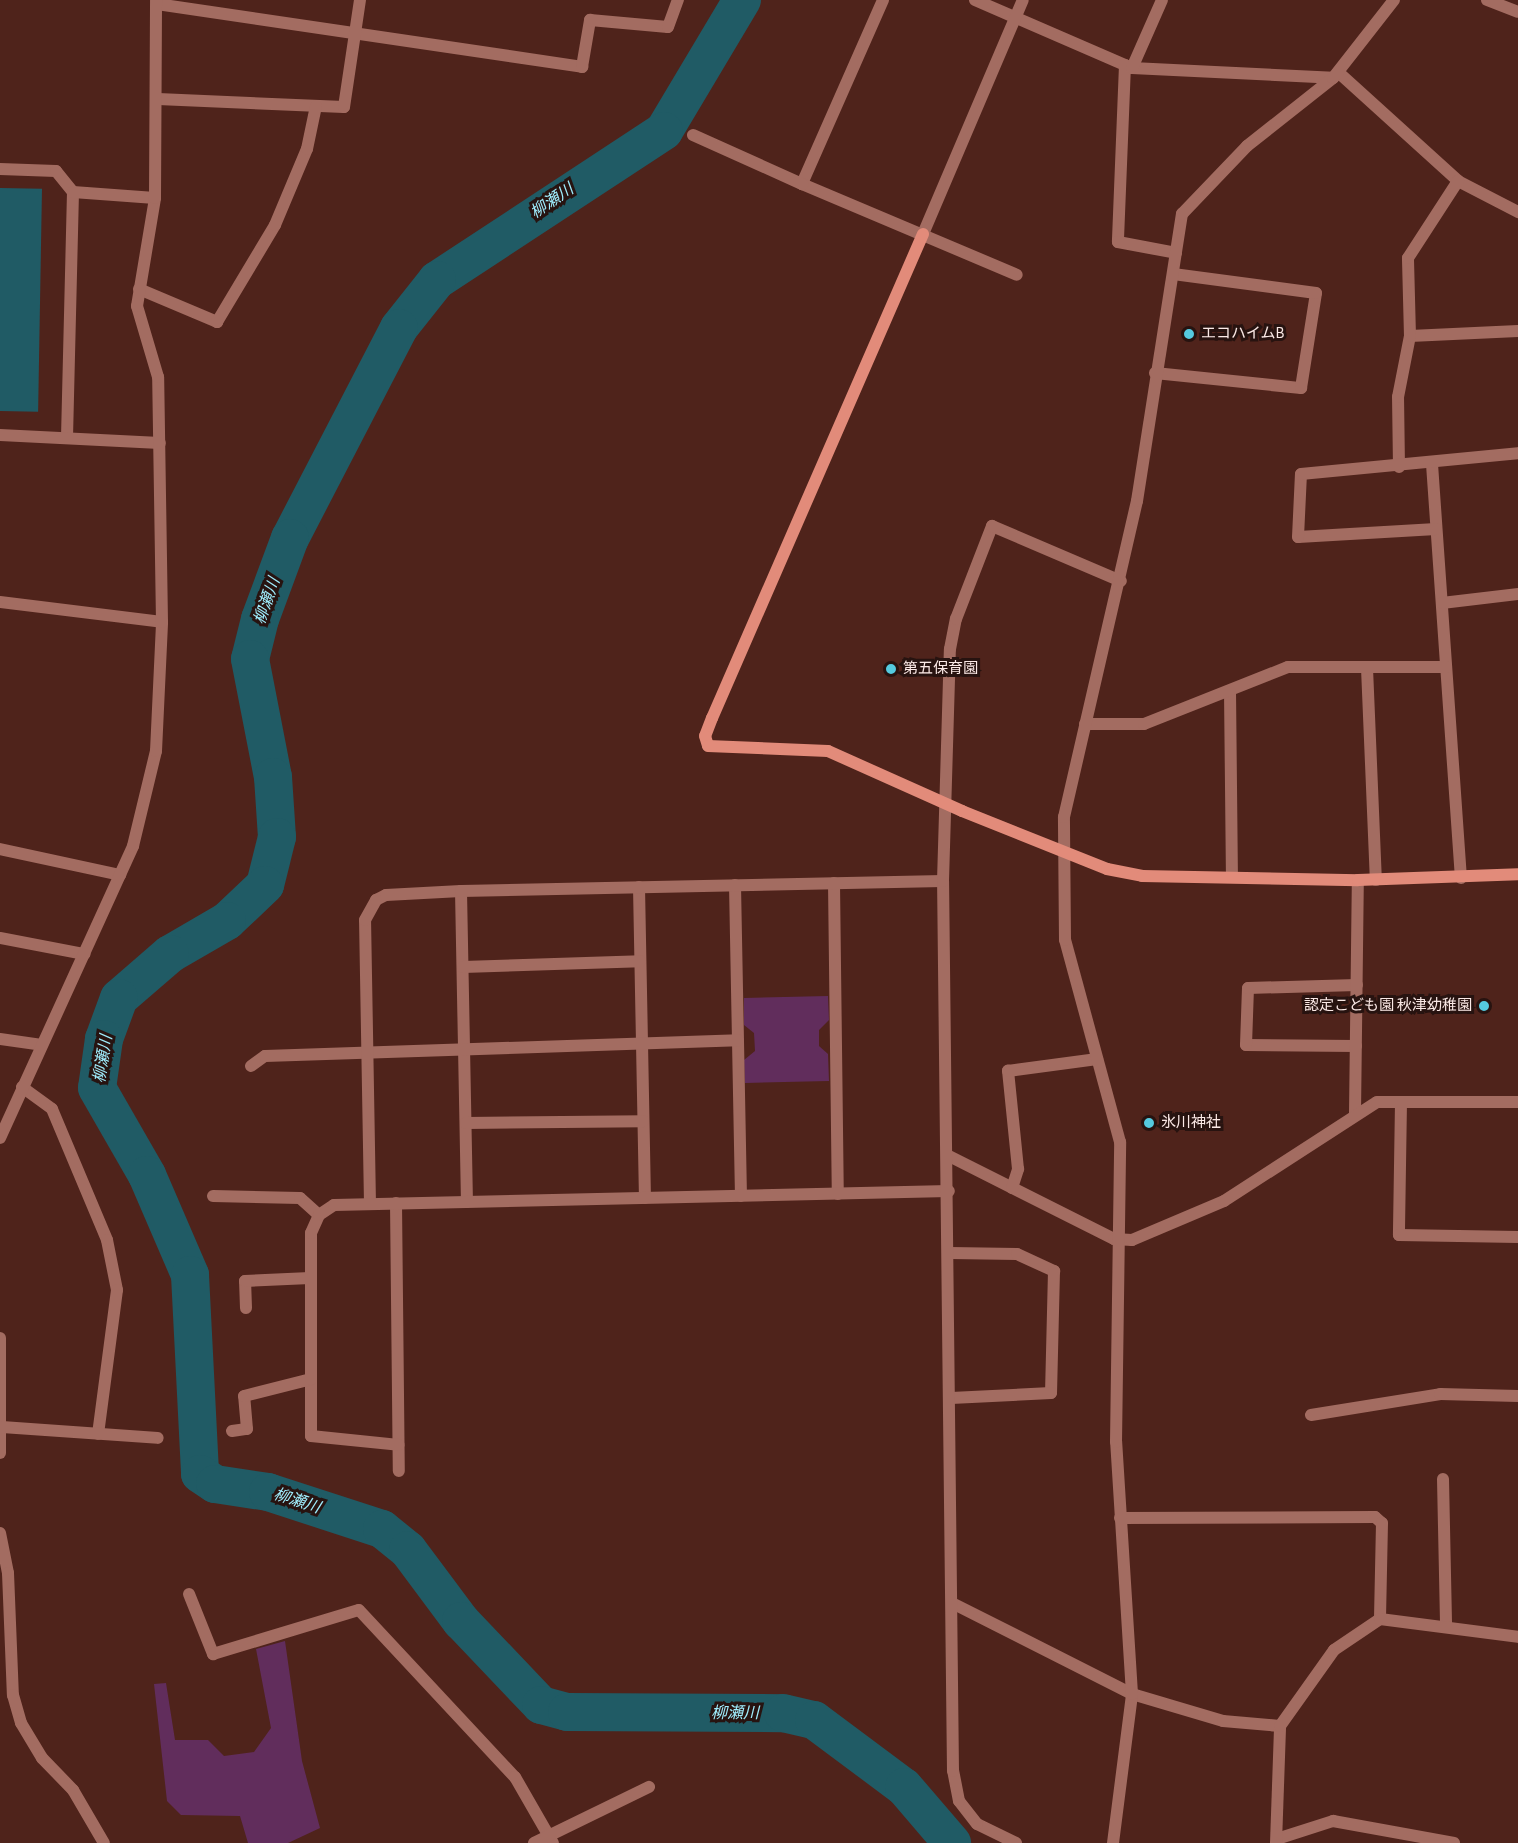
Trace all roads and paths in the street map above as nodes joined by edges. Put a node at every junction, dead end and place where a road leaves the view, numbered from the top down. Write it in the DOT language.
graph roads {
  1 [pos="360,0"];
  2 [pos="678,0"];
  3 [pos="883,0"];
  4 [pos="975,0"];
  5 [pos="1023,0"];
  6 [pos="1162,0"];
  7 [pos="1393,0"];
  8 [pos="1487,0"];
  9 [pos="157,2"];
  10 [pos="1518,12"];
  11 [pos="1016,17"];
  12 [pos="356,33"];
  13 [pos="1129,66"];
  14 [pos="1336,75"];
  15 [pos="158,99"];
  16 [pos="316,106"];
  17 [pos="693,135"];
  18 [pos="0,169"];
  19 [pos="1458,181"];
  20 [pos="802,184"];
  21 [pos="73,192"];
  22 [pos="154,198"];
  23 [pos="1518,212"];
  24 [pos="923,234"];
  25 [pos="1176,253"];
  26 [pos="1017,274"];
  27 [pos="1173,274"];
  28 [pos="139,289"];
  29 [pos="1518,331"];
  30 [pos="1410,336"];
  31 [pos="1155,373"];
  32 [pos="0,435"];
  33 [pos="67,438"];
  34 [pos="160,443"];
  35 [pos="1518,453"];
  36 [pos="1432,464"];
  37 [pos="1399,467"];
  38 [pos="1436,529"];
  39 [pos="1121,581"];
  40 [pos="1518,594"];
  41 [pos="0,602"];
  42 [pos="1442,603"];
  43 [pos="162,622"];
  44 [pos="1446,667"];
  45 [pos="1367,668"];
  46 [pos="1230,691"];
  47 [pos="1086,724"];
  48 [pos="946,804"];
  49 [pos="0,849"];
  50 [pos="1062,849"];
  51 [pos="1518,874"];
  52 [pos="120,875"];
  53 [pos="1232,876"];
  54 [pos="1461,878"];
  55 [pos="1358,880"];
  56 [pos="1376,880"];
  57 [pos="943,881"];
  58 [pos="834,883"];
  59 [pos="735,885"];
  60 [pos="639,887"];
  61 [pos="461,891"];
  62 [pos="0,938"];
  63 [pos="84,954"];
  64 [pos="640,961"];
  65 [pos="463,967"];
  66 [pos="1357,985"];
  67 [pos="0,1039"];
  68 [pos="738,1040"];
  69 [pos="642,1043"];
  70 [pos="42,1045"];
  71 [pos="1356,1046"];
  72 [pos="465,1047"];
  73 [pos="368,1050"];
  74 [pos="1097,1059"];
  75 [pos="251,1066"];
  76 [pos="22,1087"];
  77 [pos="1401,1102"];
  78 [pos="1518,1102"];
  79 [pos="1355,1113"];
  80 [pos="643,1121"];
  81 [pos="466,1123"];
  82 [pos="0,1138"];
  83 [pos="949,1156"];
  84 [pos="1012,1188"];
  85 [pos="949,1191"];
  86 [pos="838,1194"];
  87 [pos="741,1196"];
  88 [pos="213,1197"];
  89 [pos="645,1198"];
  90 [pos="467,1202"];
  91 [pos="396,1203"];
  92 [pos="370,1204"];
  93 [pos="319,1215"];
  94 [pos="1518,1237"];
  95 [pos="1114,1239"];
  96 [pos="950,1253"];
  97 [pos="310,1278"];
  98 [pos="246,1308"];
  99 [pos="0,1338"];
  100 [pos="311,1379"];
  101 [pos="1518,1396"];
  102 [pos="951,1398"];
  103 [pos="1311,1415"];
  104 [pos="2,1427"];
  105 [pos="232,1431"];
  106 [pos="98,1434"];
  107 [pos="158,1438"];
  108 [pos="0,1445"];
  109 [pos="399,1445"];
  110 [pos="399,1471"];
  111 [pos="1443,1479"];
  112 [pos="1120,1518"];
  113 [pos="0,1533"];
  114 [pos="189,1594"];
  115 [pos="952,1603"];
  116 [pos="1380,1619"];
  117 [pos="1446,1624"];
  118 [pos="1518,1637"];
  119 [pos="1132,1694"];
  120 [pos="6,1696"];
  121 [pos="1280,1726"];
  122 [pos="649,1787"];
  123 [pos="551,1839"];
  124 [pos="1278,1841"];
  125 [pos="104,1843"];
  126 [pos="534,1843"];
  127 [pos="1016,1843"];
  128 [pos="1113,1843"];
  129 [pos="1454,1843"];
  1 -- 12 [label="street"];
  2 -- 12 [label="street"];
  3 -- 20 [label="street"];
  4 -- 11 [label="street"];
  5 -- 11 [label="street"];
  6 -- 13 [label="street"];
  7 -- 14 [label="street"];
  8 -- 10 [label="street"];
  9 -- 12 [label="street"];
  9 -- 15 [label="street"];
  11 -- 13 [label="street"];
  11 -- 24 [label="street"];
  12 -- 16 [label="street"];
  13 -- 14 [label="street"];
  13 -- 25 [label="street"];
  14 -- 19 [label="street"];
  14 -- 25 [label="street"];
  15 -- 16 [label="street"];
  15 -- 22 [label="street"];
  16 -- 28 [label="street"];
  17 -- 20 [label="street"];
  18 -- 21 [label="street"];
  19 -- 23 [label="street"];
  19 -- 30 [label="street"];
  20 -- 24 [label="street"];
  21 -- 22 [label="street"];
  21 -- 33 [label="street"];
  22 -- 28 [label="street"];
  24 -- 26 [label="street"];
  24 -- 48 [label="street"];
  25 -- 27 [label="street"];
  27 -- 31 [label="street"];
  27 -- 31 [label="street"];
  28 -- 34 [label="street"];
  29 -- 30 [label="street"];
  30 -- 37 [label="street"];
  31 -- 39 [label="street"];
  32 -- 33 [label="street"];
  33 -- 34 [label="street"];
  34 -- 43 [label="street"];
  35 -- 36 [label="street"];
  36 -- 37 [label="street"];
  36 -- 38 [label="street"];
  37 -- 38 [label="street"];
  38 -- 42 [label="street"];
  39 -- 47 [label="street"];
  39 -- 48 [label="street"];
  40 -- 42 [label="street"];
  41 -- 43 [label="street"];
  42 -- 44 [label="street"];
  43 -- 52 [label="street"];
  44 -- 45 [label="street"];
  44 -- 54 [label="street"];
  45 -- 46 [label="street"];
  45 -- 56 [label="street"];
  46 -- 47 [label="street"];
  46 -- 53 [label="street"];
  47 -- 50 [label="street"];
  48 -- 50 [label="street"];
  48 -- 57 [label="street"];
  49 -- 52 [label="street"];
  50 -- 53 [label="street"];
  50 -- 74 [label="street"];
  51 -- 54 [label="street"];
  52 -- 63 [label="street"];
  53 -- 55 [label="street"];
  54 -- 56 [label="street"];
  55 -- 56 [label="street"];
  55 -- 66 [label="street"];
  57 -- 58 [label="street"];
  57 -- 83 [label="street"];
  58 -- 59 [label="street"];
  58 -- 86 [label="street"];
  59 -- 60 [label="street"];
  59 -- 68 [label="street"];
  60 -- 61 [label="street"];
  60 -- 64 [label="street"];
  61 -- 65 [label="street"];
  61 -- 73 [label="street"];
  62 -- 63 [label="street"];
  63 -- 70 [label="street"];
  64 -- 65 [label="street"];
  64 -- 69 [label="street"];
  65 -- 72 [label="street"];
  66 -- 71 [label="street"];
  66 -- 71 [label="street"];
  67 -- 70 [label="street"];
  68 -- 69 [label="street"];
  68 -- 87 [label="street"];
  69 -- 72 [label="street"];
  69 -- 80 [label="street"];
  70 -- 76 [label="street"];
  71 -- 79 [label="street"];
  72 -- 73 [label="street"];
  72 -- 81 [label="street"];
  73 -- 75 [label="street"];
  73 -- 92 [label="street"];
  74 -- 84 [label="street"];
  74 -- 95 [label="street"];
  76 -- 82 [label="street"];
  76 -- 106 [label="street"];
  77 -- 78 [label="street"];
  77 -- 79 [label="street"];
  77 -- 94 [label="street"];
  79 -- 95 [label="street"];
  80 -- 81 [label="street"];
  80 -- 89 [label="street"];
  81 -- 90 [label="street"];
  83 -- 84 [label="street"];
  83 -- 85 [label="street"];
  84 -- 95 [label="street"];
  85 -- 86 [label="street"];
  85 -- 96 [label="street"];
  86 -- 87 [label="street"];
  87 -- 89 [label="street"];
  88 -- 93 [label="street"];
  89 -- 90 [label="street"];
  90 -- 91 [label="street"];
  91 -- 92 [label="street"];
  91 -- 109 [label="street"];
  92 -- 93 [label="street"];
  93 -- 97 [label="street"];
  95 -- 112 [label="street"];
  96 -- 102 [label="street"];
  96 -- 102 [label="street"];
  97 -- 98 [label="street"];
  97 -- 100 [label="street"];
  99 -- 104 [label="street"];
  100 -- 105 [label="street"];
  100 -- 109 [label="street"];
  101 -- 103 [label="street"];
  102 -- 115 [label="street"];
  104 -- 106 [label="street"];
  104 -- 108 [label="street"];
  106 -- 107 [label="street"];
  109 -- 110 [label="street"];
  111 -- 117 [label="street"];
  112 -- 116 [label="street"];
  112 -- 119 [label="street"];
  113 -- 120 [label="street"];
  114 -- 123 [label="street"];
  115 -- 119 [label="street"];
  115 -- 127 [label="street"];
  116 -- 117 [label="street"];
  116 -- 121 [label="street"];
  117 -- 118 [label="street"];
  119 -- 121 [label="street"];
  119 -- 128 [label="street"];
  120 -- 125 [label="street"];
  121 -- 124 [label="street"];
  122 -- 123 [label="street"];
  123 -- 126 [label="street"];
  124 -- 129 [label="street"];
}
